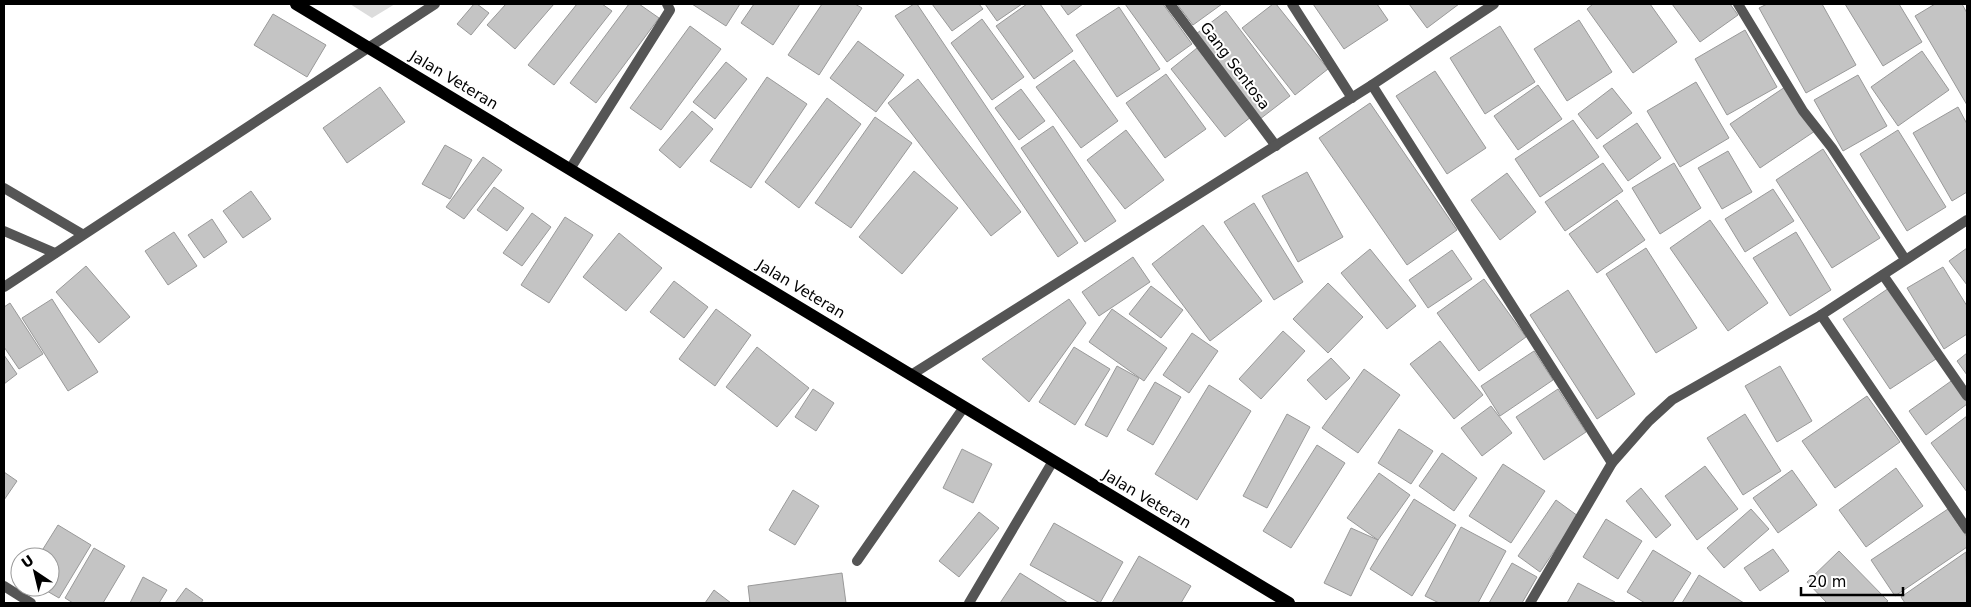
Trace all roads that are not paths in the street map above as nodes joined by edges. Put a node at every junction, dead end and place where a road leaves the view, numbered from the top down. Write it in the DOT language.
graph roads {
  1 [pos="296,4"];
  2 [pos="435,4"];
  3 [pos="667,4"];
  4 [pos="1170,4"];
  5 [pos="1292,4"];
  6 [pos="1494,4"];
  7 [pos="1738,4"];
  8 [pos="368,48"];
  9 [pos="1372,86"];
  10 [pos="1352,98"];
  11 [pos="1276,146"];
  12 [pos="570,169"];
  13 [pos="4,188"];
  14 [pos="1967,220"];
  15 [pos="4,231"];
  16 [pos="82,234"];
  17 [pos="55,253"];
  18 [pos="1905,258"];
  19 [pos="1884,274"];
  20 [pos="4,287"];
  21 [pos="1821,315"];
  22 [pos="911,375"];
  23 [pos="1967,396"];
  24 [pos="964,407"];
  25 [pos="1053,461"];
  26 [pos="1612,463"];
  27 [pos="1967,529"];
  28 [pos="857,561"];
  29 [pos="4,586"];
  30 [pos="31,603"];
  31 [pos="969,603"];
  32 [pos="1289,603"];
  33 [pos="1530,603"];
  1 -- 8 [label="main road, Jalan Veteran"];
  2 -- 8 [label="street"];
  3 -- 12 [label="street"];
  4 -- 11 [label="street, Gang Sentosa"];
  5 -- 10 [label="street"];
  6 -- 9 [label="street"];
  7 -- 18 [label="street"];
  8 -- 12 [label="main road, Jalan Veteran"];
  8 -- 16 [label="street"];
  9 -- 10 [label="street"];
  9 -- 26 [label="street"];
  10 -- 11 [label="street"];
  11 -- 22 [label="street"];
  12 -- 22 [label="main road, Jalan Veteran"];
  13 -- 16 [label="street"];
  14 -- 18 [label="street"];
  15 -- 17 [label="street"];
  16 -- 17 [label="street"];
  17 -- 20 [label="street"];
  18 -- 19 [label="street"];
  19 -- 21 [label="street"];
  19 -- 23 [label="street"];
  21 -- 26 [label="street"];
  21 -- 27 [label="street"];
  22 -- 24 [label="main road, Jalan Veteran"];
  24 -- 25 [label="main road, Jalan Veteran"];
  24 -- 28 [label="street"];
  25 -- 31 [label="street"];
  25 -- 32 [label="main road, Jalan Veteran"];
  26 -- 33 [label="street"];
  29 -- 30 [label="street"];
}
